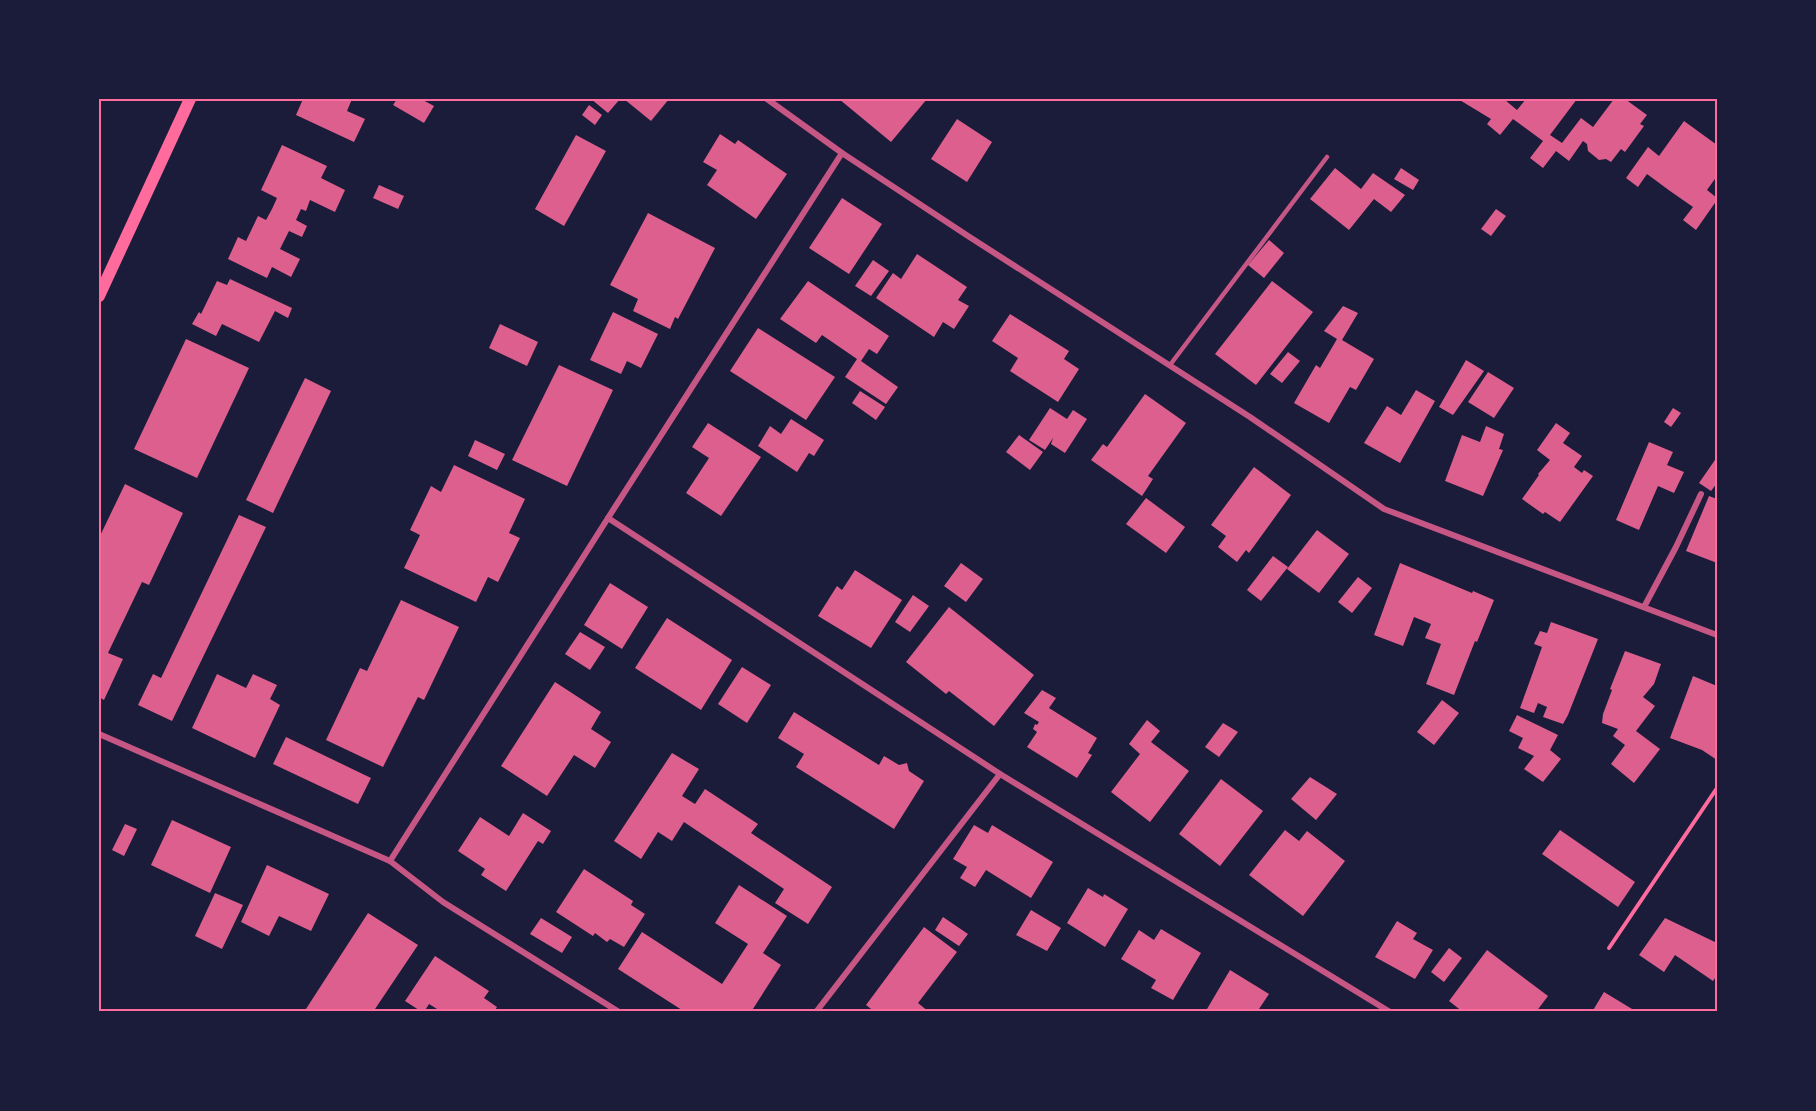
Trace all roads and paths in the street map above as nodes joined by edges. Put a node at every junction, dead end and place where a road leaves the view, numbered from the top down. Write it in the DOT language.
graph roads {
  1 [pos="190,99"];
  2 [pos="767,99"];
  3 [pos="842,153"];
  4 [pos="1327,157"];
  5 [pos="99,296"];
  6 [pos="1170,365"];
  7 [pos="1701,494"];
  8 [pos="608,518"];
  9 [pos="1644,607"];
  10 [pos="1717,635"];
  11 [pos="99,734"];
  12 [pos="1000,774"];
  13 [pos="1717,788"];
  14 [pos="390,861"];
  15 [pos="1610,948"];
  16 [pos="619,1012"];
  17 [pos="816,1012"];
  18 [pos="1390,1012"];
  1 -- 5 [label="main road"];
  2 -- 3 [label="street"];
  3 -- 6 [label="street"];
  3 -- 8 [label="street"];
  4 -- 6 [label="lane"];
  6 -- 9 [label="street"];
  7 -- 9 [label="street"];
  8 -- 12 [label="street"];
  8 -- 14 [label="street"];
  9 -- 10 [label="street"];
  11 -- 14 [label="street"];
  12 -- 17 [label="street"];
  12 -- 18 [label="street"];
  13 -- 15 [label="path"];
  14 -- 16 [label="street"];
}
